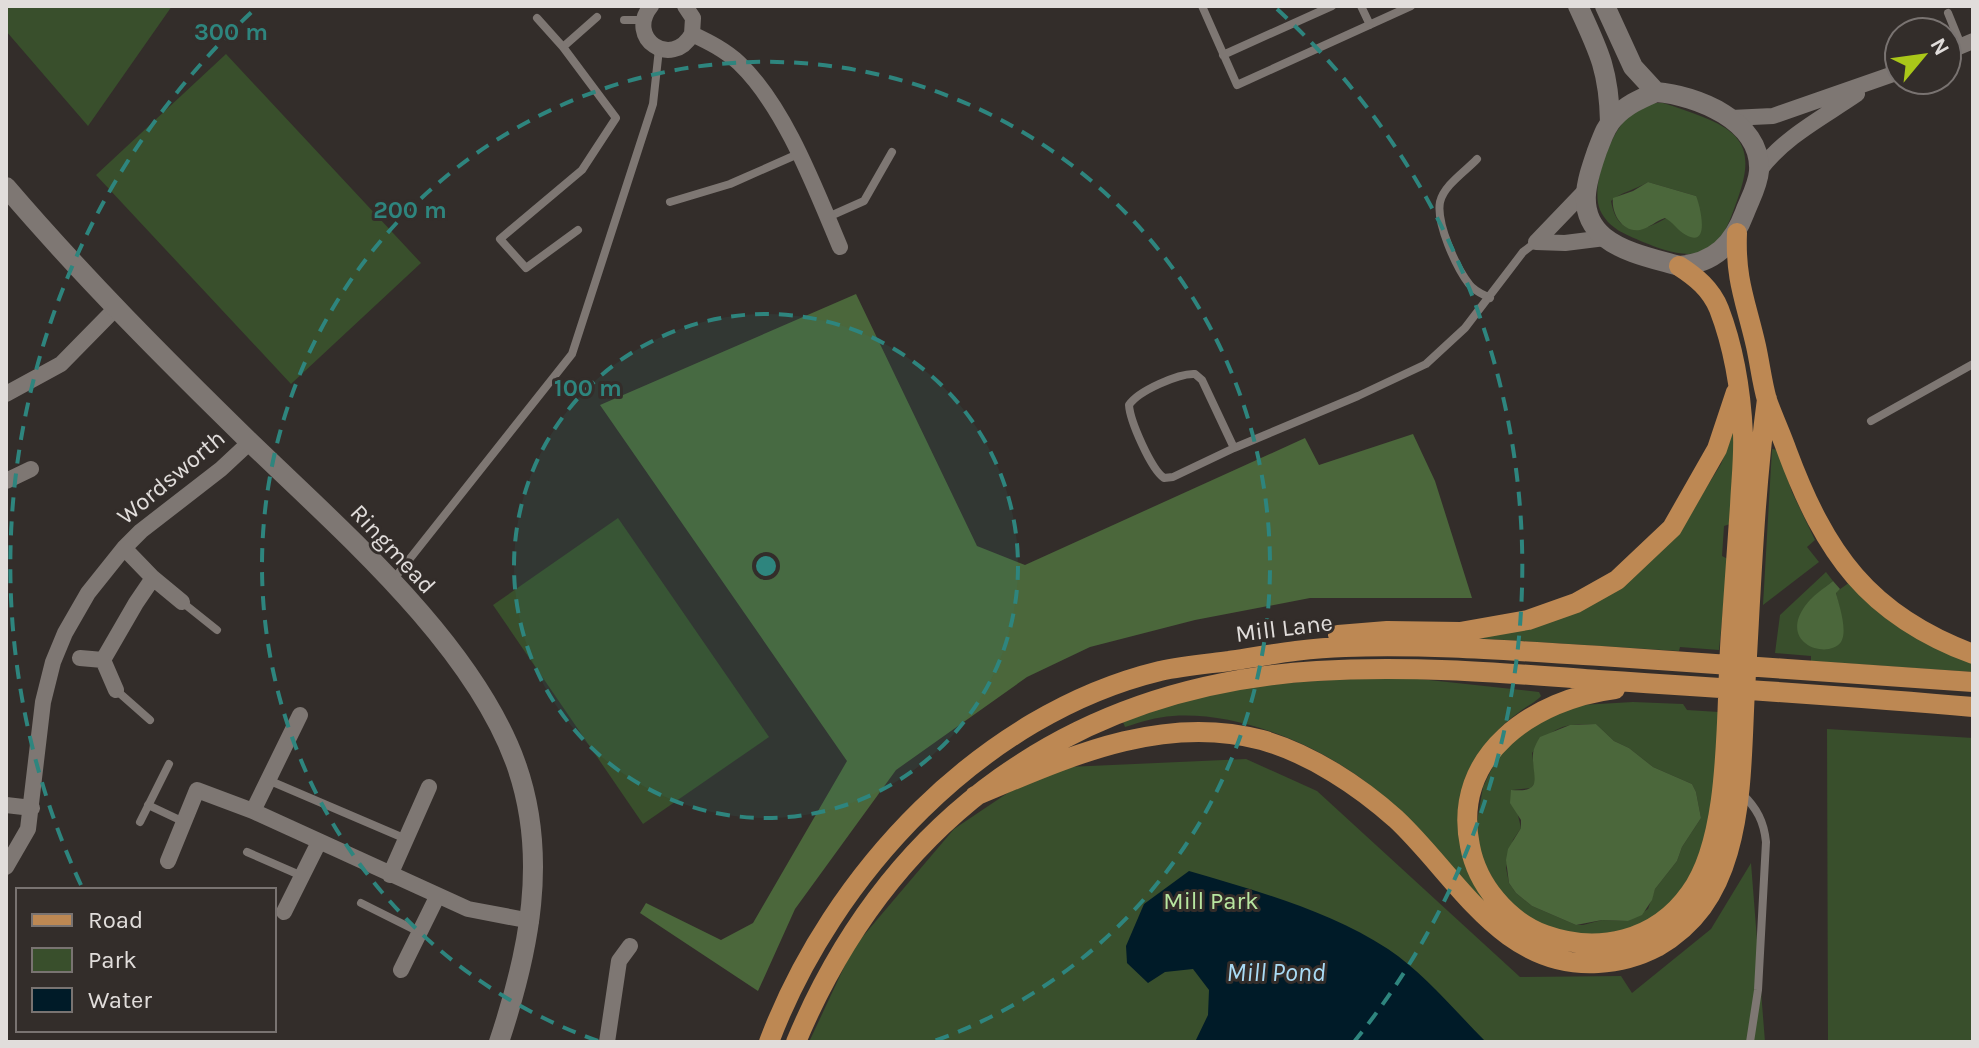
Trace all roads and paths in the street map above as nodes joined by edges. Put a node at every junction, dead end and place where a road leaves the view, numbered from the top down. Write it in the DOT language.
graph roads {
  1 [pos="685,6"];
  2 [pos="1202,6"];
  3 [pos="1332,6"];
  4 [pos="1361,6"];
  5 [pos="1411,6"];
  6 [pos="1578,6"];
  7 [pos="1605,6"];
  8 [pos="647,13"];
  9 [pos="1948,13"];
  10 [pos="1949,16"];
  11 [pos="597,17"];
  12 [pos="537,18"];
  13 [pos="624,20"];
  14 [pos="1370,25"];
  15 [pos="692,34"];
  16 [pos="563,47"];
  17 [pos="659,49"];
  18 [pos="1223,55"];
  19 [pos="1883,78"];
  20 [pos="1878,80"];
  21 [pos="1656,92"];
  22 [pos="1731,118"];
  23 [pos="1610,122"];
  24 [pos="892,152"];
  25 [pos="798,154"];
  26 [pos="1477,159"];
  27 [pos="1759,171"];
  28 [pos="6,187"];
  29 [pos="1584,192"];
  30 [pos="670,202"];
  31 [pos="828,217"];
  32 [pos="578,230"];
  33 [pos="1737,233"];
  34 [pos="1605,238"];
  35 [pos="1536,242"];
  36 [pos="840,247"];
  37 [pos="1679,266"];
  38 [pos="1490,298"];
  39 [pos="117,307"];
  40 [pos="1973,364"];
  41 [pos="6,373"];
  42 [pos="1737,387"];
  43 [pos="11,392"];
  44 [pos="1767,399"];
  45 [pos="1871,421"];
  46 [pos="250,442"];
  47 [pos="1234,448"];
  48 [pos="31,469"];
  49 [pos="6,481"];
  50 [pos="124,548"];
  51 [pos="153,578"];
  52 [pos="391,582"];
  53 [pos="182,602"];
  54 [pos="217,630"];
  55 [pos="1973,654"];
  56 [pos="80,658"];
  57 [pos="103,660"];
  58 [pos="1162,671"];
  59 [pos="1973,682"];
  60 [pos="1661,684"];
  61 [pos="116,690"];
  62 [pos="1973,707"];
  63 [pos="300,715"];
  64 [pos="150,720"];
  65 [pos="169,764"];
  66 [pos="1723,773"];
  67 [pos="268,780"];
  68 [pos="429,787"];
  69 [pos="1739,791"];
  70 [pos="975,796"];
  71 [pos="6,805"];
  72 [pos="148,805"];
  73 [pos="32,808"];
  74 [pos="253,811"];
  75 [pos="140,822"];
  76 [pos="184,822"];
  77 [pos="406,839"];
  78 [pos="319,842"];
  79 [pos="247,852"];
  80 [pos="168,861"];
  81 [pos="6,867"];
  82 [pos="390,875"];
  83 [pos="302,876"];
  84 [pos="437,897"];
  85 [pos="361,903"];
  86 [pos="284,912"];
  87 [pos="531,921"];
  88 [pos="419,932"];
  89 [pos="630,946"];
  90 [pos="401,970"];
  91 [pos="499,1042"];
  92 [pos="607,1042"];
  93 [pos="769,1042"];
  94 [pos="796,1042"];
  95 [pos="1750,1042"];
  1 -- 15 [label="street"];
  2 -- 18 [label="lane"];
  3 -- 18 [label="lane"];
  4 -- 14 [label="lane"];
  5 -- 14 [label="lane"];
  6 -- 23 [label="street"];
  7 -- 21 [label="street"];
  8 -- 13 [label="lane"];
  8 -- 17 [label="street"];
  9 -- 10 [label="lane"];
  11 -- 16 [label="lane"];
  12 -- 16 [label="lane"];
  14 -- 18 [label="lane"];
  15 -- 17 [label="street"];
  15 -- 25 [label="street"];
  16 -- 32 [label="lane"];
  17 -- 52 [label="lane"];
  19 -- 20 [label="street"];
  20 -- 22 [label="street"];
  20 -- 27 [label="street"];
  21 -- 22 [label="street"];
  21 -- 23 [label="street"];
  22 -- 27 [label="street"];
  23 -- 29 [label="street"];
  24 -- 31 [label="lane"];
  25 -- 30 [label="lane"];
  25 -- 31 [label="street"];
  26 -- 38 [label="lane"];
  27 -- 33 [label="street"];
  28 -- 39 [label="street, Ringmead"];
  29 -- 34 [label="street"];
  29 -- 35 [label="street"];
  31 -- 36 [label="street"];
  33 -- 37 [label="street"];
  33 -- 44 [label="main road"];
  34 -- 35 [label="street"];
  34 -- 37 [label="street"];
  35 -- 38 [label="lane"];
  37 -- 42 [label="main road"];
  38 -- 47 [label="lane"];
  39 -- 43 [label="street"];
  39 -- 46 [label="street, Ringmead"];
  40 -- 45 [label="lane"];
  41 -- 43 [label="street"];
  42 -- 58 [label="main road"];
  42 -- 66 [label="main road"];
  44 -- 55 [label="main road"];
  44 -- 69 [label="main road"];
  46 -- 50 [label="street, Wordsworth"];
  46 -- 52 [label="street, Ringmead"];
  47 -- 47 [label="lane"];
  48 -- 49 [label="street"];
  50 -- 51 [label="street, Wordsworth"];
  50 -- 73 [label="street, Wordsworth"];
  51 -- 53 [label="street, Wordsworth"];
  51 -- 57 [label="street"];
  52 -- 87 [label="street, Ringmead"];
  53 -- 54 [label="lane, Wordsworth"];
  56 -- 57 [label="street"];
  57 -- 61 [label="street"];
  58 -- 59 [label="main road, Mill Lane"];
  58 -- 93 [label="main road, Mill Lane"];
  60 -- 62 [label="main road, Mill Lane"];
  60 -- 66 [label="main road"];
  60 -- 70 [label="main road, Mill Lane"];
  61 -- 64 [label="lane"];
  63 -- 67 [label="street"];
  65 -- 72 [label="lane"];
  66 -- 69 [label="lane"];
  67 -- 74 [label="street"];
  67 -- 77 [label="lane"];
  68 -- 77 [label="street"];
  69 -- 70 [label="main road"];
  69 -- 95 [label="lane"];
  70 -- 94 [label="main road, Mill Lane"];
  71 -- 73 [label="street"];
  72 -- 75 [label="lane"];
  72 -- 76 [label="lane"];
  73 -- 81 [label="street, Wordsworth"];
  74 -- 76 [label="street"];
  74 -- 78 [label="street"];
  76 -- 80 [label="street"];
  77 -- 82 [label="street"];
  78 -- 82 [label="street"];
  78 -- 83 [label="street"];
  79 -- 83 [label="lane"];
  82 -- 84 [label="street"];
  83 -- 86 [label="street"];
  84 -- 87 [label="street"];
  84 -- 88 [label="street"];
  85 -- 88 [label="lane"];
  87 -- 91 [label="street, Ringmead"];
  88 -- 90 [label="street"];
  89 -- 92 [label="street"];
}
